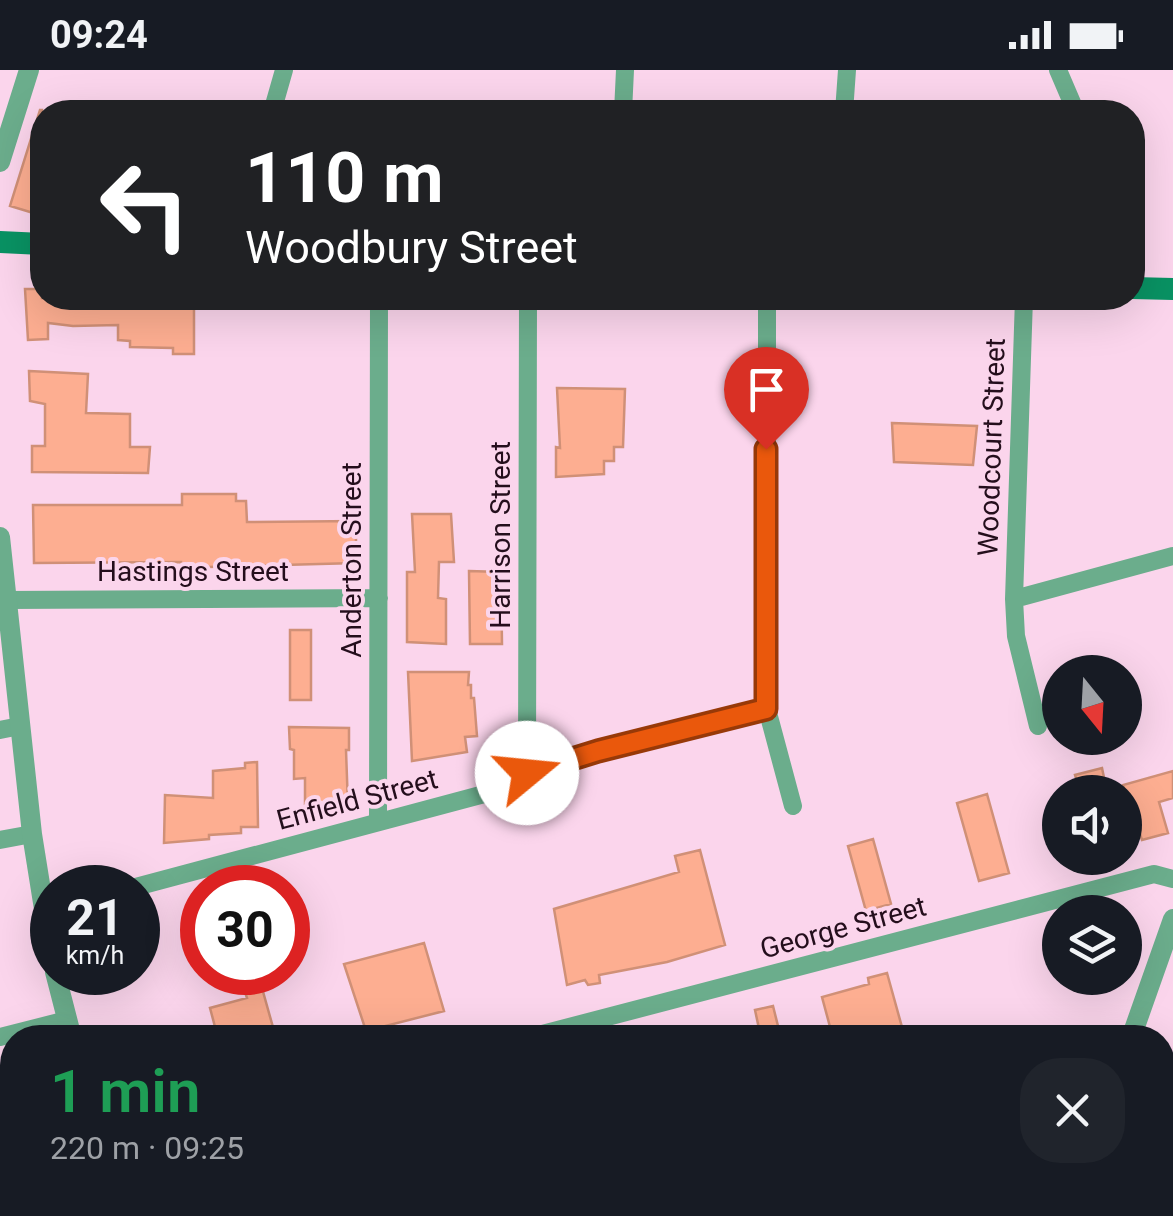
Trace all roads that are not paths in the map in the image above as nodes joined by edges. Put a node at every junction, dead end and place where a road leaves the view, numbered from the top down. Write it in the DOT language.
graph roads {
  1 [pos="29,70"];
  2 [pos="284,70"];
  3 [pos="624,70"];
  4 [pos="846,70"];
  5 [pos="1058,70"];
  6 [pos="275,100"];
  7 [pos="623,100"];
  8 [pos="845,100"];
  9 [pos="1071,100"];
  10 [pos="0,162"];
  11 [pos="0,242"];
  12 [pos="30,243"];
  13 [pos="1145,289"];
  14 [pos="1173,290"];
  15 [pos="379,310"];
  16 [pos="528,310"];
  17 [pos="767,310"];
  18 [pos="1024,310"];
  19 [pos="0,538"];
  20 [pos="1173,556"];
  21 [pos="378,598"];
  22 [pos="1014,599"];
  23 [pos="8,600"];
  24 [pos="766,709"];
  25 [pos="1038,726"];
  26 [pos="10,728"];
  27 [pos="527,773"];
  28 [pos="792,806"];
  29 [pos="378,822"];
  30 [pos="32,834"];
  31 [pos="0,840"];
  32 [pos="39,865"];
  33 [pos="1173,879"];
  34 [pos="160,880"];
  35 [pos="1173,919"];
  36 [pos="61,995"];
  37 [pos="69,1025"];
  38 [pos="577,1025"];
  39 [pos="1136,1025"];
  1 -- 10 [label="street"];
  2 -- 6 [label="street"];
  3 -- 7 [label="street"];
  4 -- 8 [label="street"];
  5 -- 9 [label="street"];
  11 -- 12 [label="main road"];
  13 -- 14 [label="main road"];
  15 -- 21 [label="street, Anderton Street"];
  16 -- 27 [label="street, Harrison Street"];
  17 -- 24 [label="street"];
  18 -- 22 [label="street, Woodcourt Street"];
  19 -- 23 [label="street"];
  20 -- 22 [label="street"];
  21 -- 23 [label="street, Hastings Street"];
  21 -- 29 [label="street, Anderton Street"];
  22 -- 25 [label="street, Woodcourt Street"];
  23 -- 26 [label="street"];
  24 -- 27 [label="street, Enfield Street"];
  24 -- 28 [label="street"];
  26 -- 30 [label="street"];
  27 -- 29 [label="street, Enfield Street"];
  29 -- 34 [label="street, Enfield Street"];
  30 -- 31 [label="street"];
  30 -- 32 [label="street"];
  33 -- 38 [label="street, George Street"];
  35 -- 39 [label="street"];
  36 -- 37 [label="street"];
}
